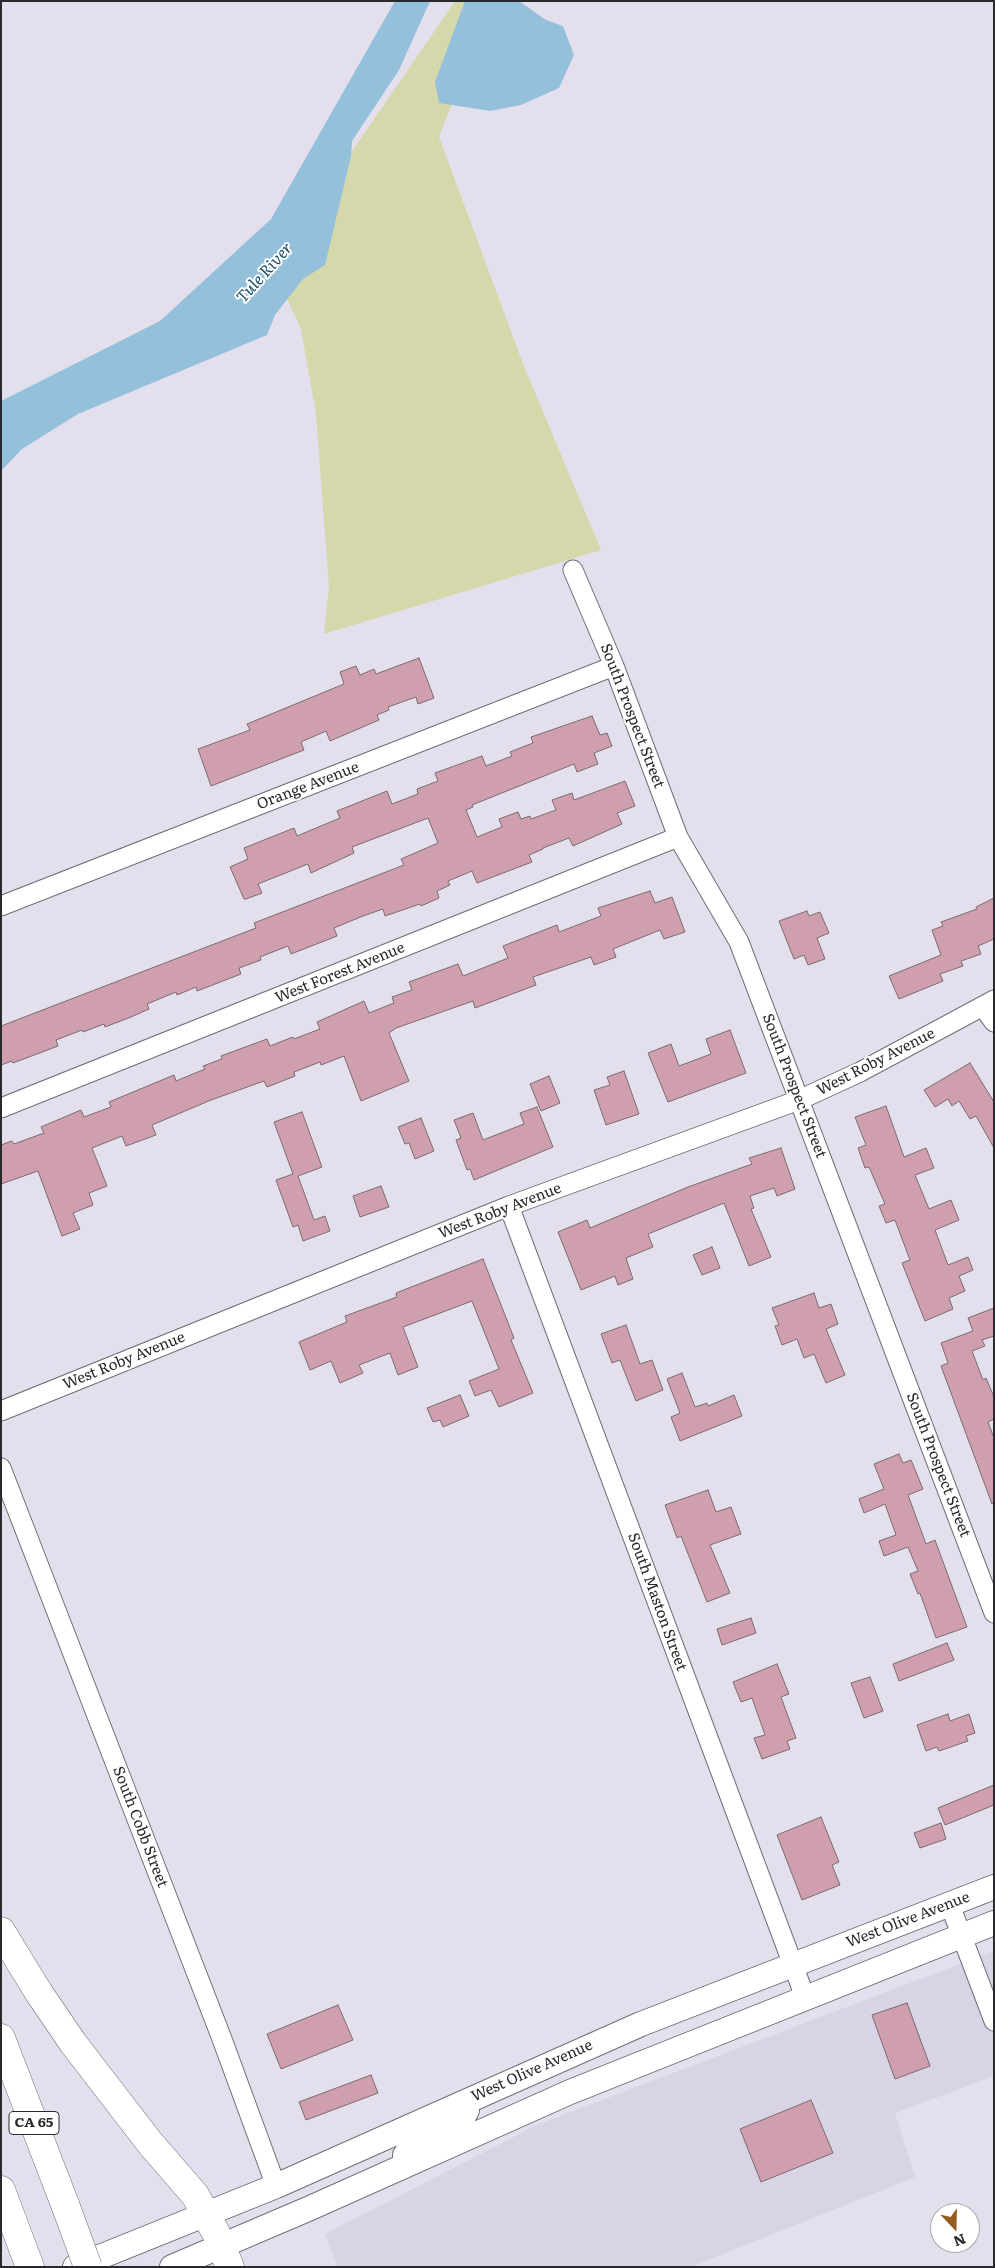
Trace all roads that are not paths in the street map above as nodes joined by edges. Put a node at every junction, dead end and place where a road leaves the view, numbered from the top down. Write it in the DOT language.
graph roads {
  1 [pos="573,570"];
  2 [pos="614,666"];
  3 [pos="678,838"];
  4 [pos="1,906"];
  5 [pos="989,1003"];
  6 [pos="994,1022"];
  7 [pos="799,1100"];
  8 [pos="1,1108"];
  9 [pos="509,1206"];
  10 [pos="1,1411"];
  11 [pos="1,1468"];
  12 [pos="994,1613"];
  13 [pos="994,1887"];
  14 [pos="950,1904"];
  15 [pos="994,1923"];
  16 [pos="1,1931"];
  17 [pos="962,1935"];
  18 [pos="792,1965"];
  19 [pos="805,1997"];
  20 [pos="994,2021"];
  21 [pos="1,2038"];
  22 [pos="471,2099"];
  23 [pos="406,2165"];
  24 [pos="276,2186"];
  25 [pos="1,2190"];
  26 [pos="207,2215"];
  27 [pos="226,2256"];
  28 [pos="30,2267"];
  29 [pos="75,2267"];
  30 [pos="88,2267"];
  31 [pos="172,2267"];
  1 -- 2 [label="street, South Prospect Street"];
  2 -- 3 [label="street, South Prospect Street"];
  2 -- 4 [label="street, Orange Avenue"];
  3 -- 7 [label="street, South Prospect Street"];
  3 -- 8 [label="street, West Forest Avenue"];
  5 -- 6 [label="street"];
  5 -- 7 [label="street, West Roby Avenue"];
  7 -- 9 [label="street, West Roby Avenue"];
  7 -- 12 [label="street, South Prospect Street"];
  9 -- 10 [label="street, West Roby Avenue"];
  9 -- 18 [label="street, South Maston Street"];
  11 -- 24 [label="street, South Cobb Street"];
  13 -- 14 [label="main road, West Olive Avenue"];
  14 -- 17 [label="street"];
  14 -- 18 [label="main road, West Olive Avenue"];
  15 -- 17 [label="main road"];
  16 -- 26 [label="highway"];
  17 -- 19 [label="main road"];
  17 -- 20 [label="street"];
  18 -- 19 [label="street, South Maston Street"];
  18 -- 22 [label="main road, West Olive Avenue"];
  19 -- 23 [label="main road"];
  21 -- 30 [label="highway, CA 65, bridge"];
  22 -- 23 [label="main road"];
  22 -- 24 [label="main road, West Olive Avenue"];
  23 -- 27 [label="main road"];
  24 -- 26 [label="main road, West Olive Avenue"];
  25 -- 28 [label="highway"];
  26 -- 27 [label="highway"];
  26 -- 29 [label="main road, West Olive Avenue"];
  27 -- 31 [label="main road"];
}
